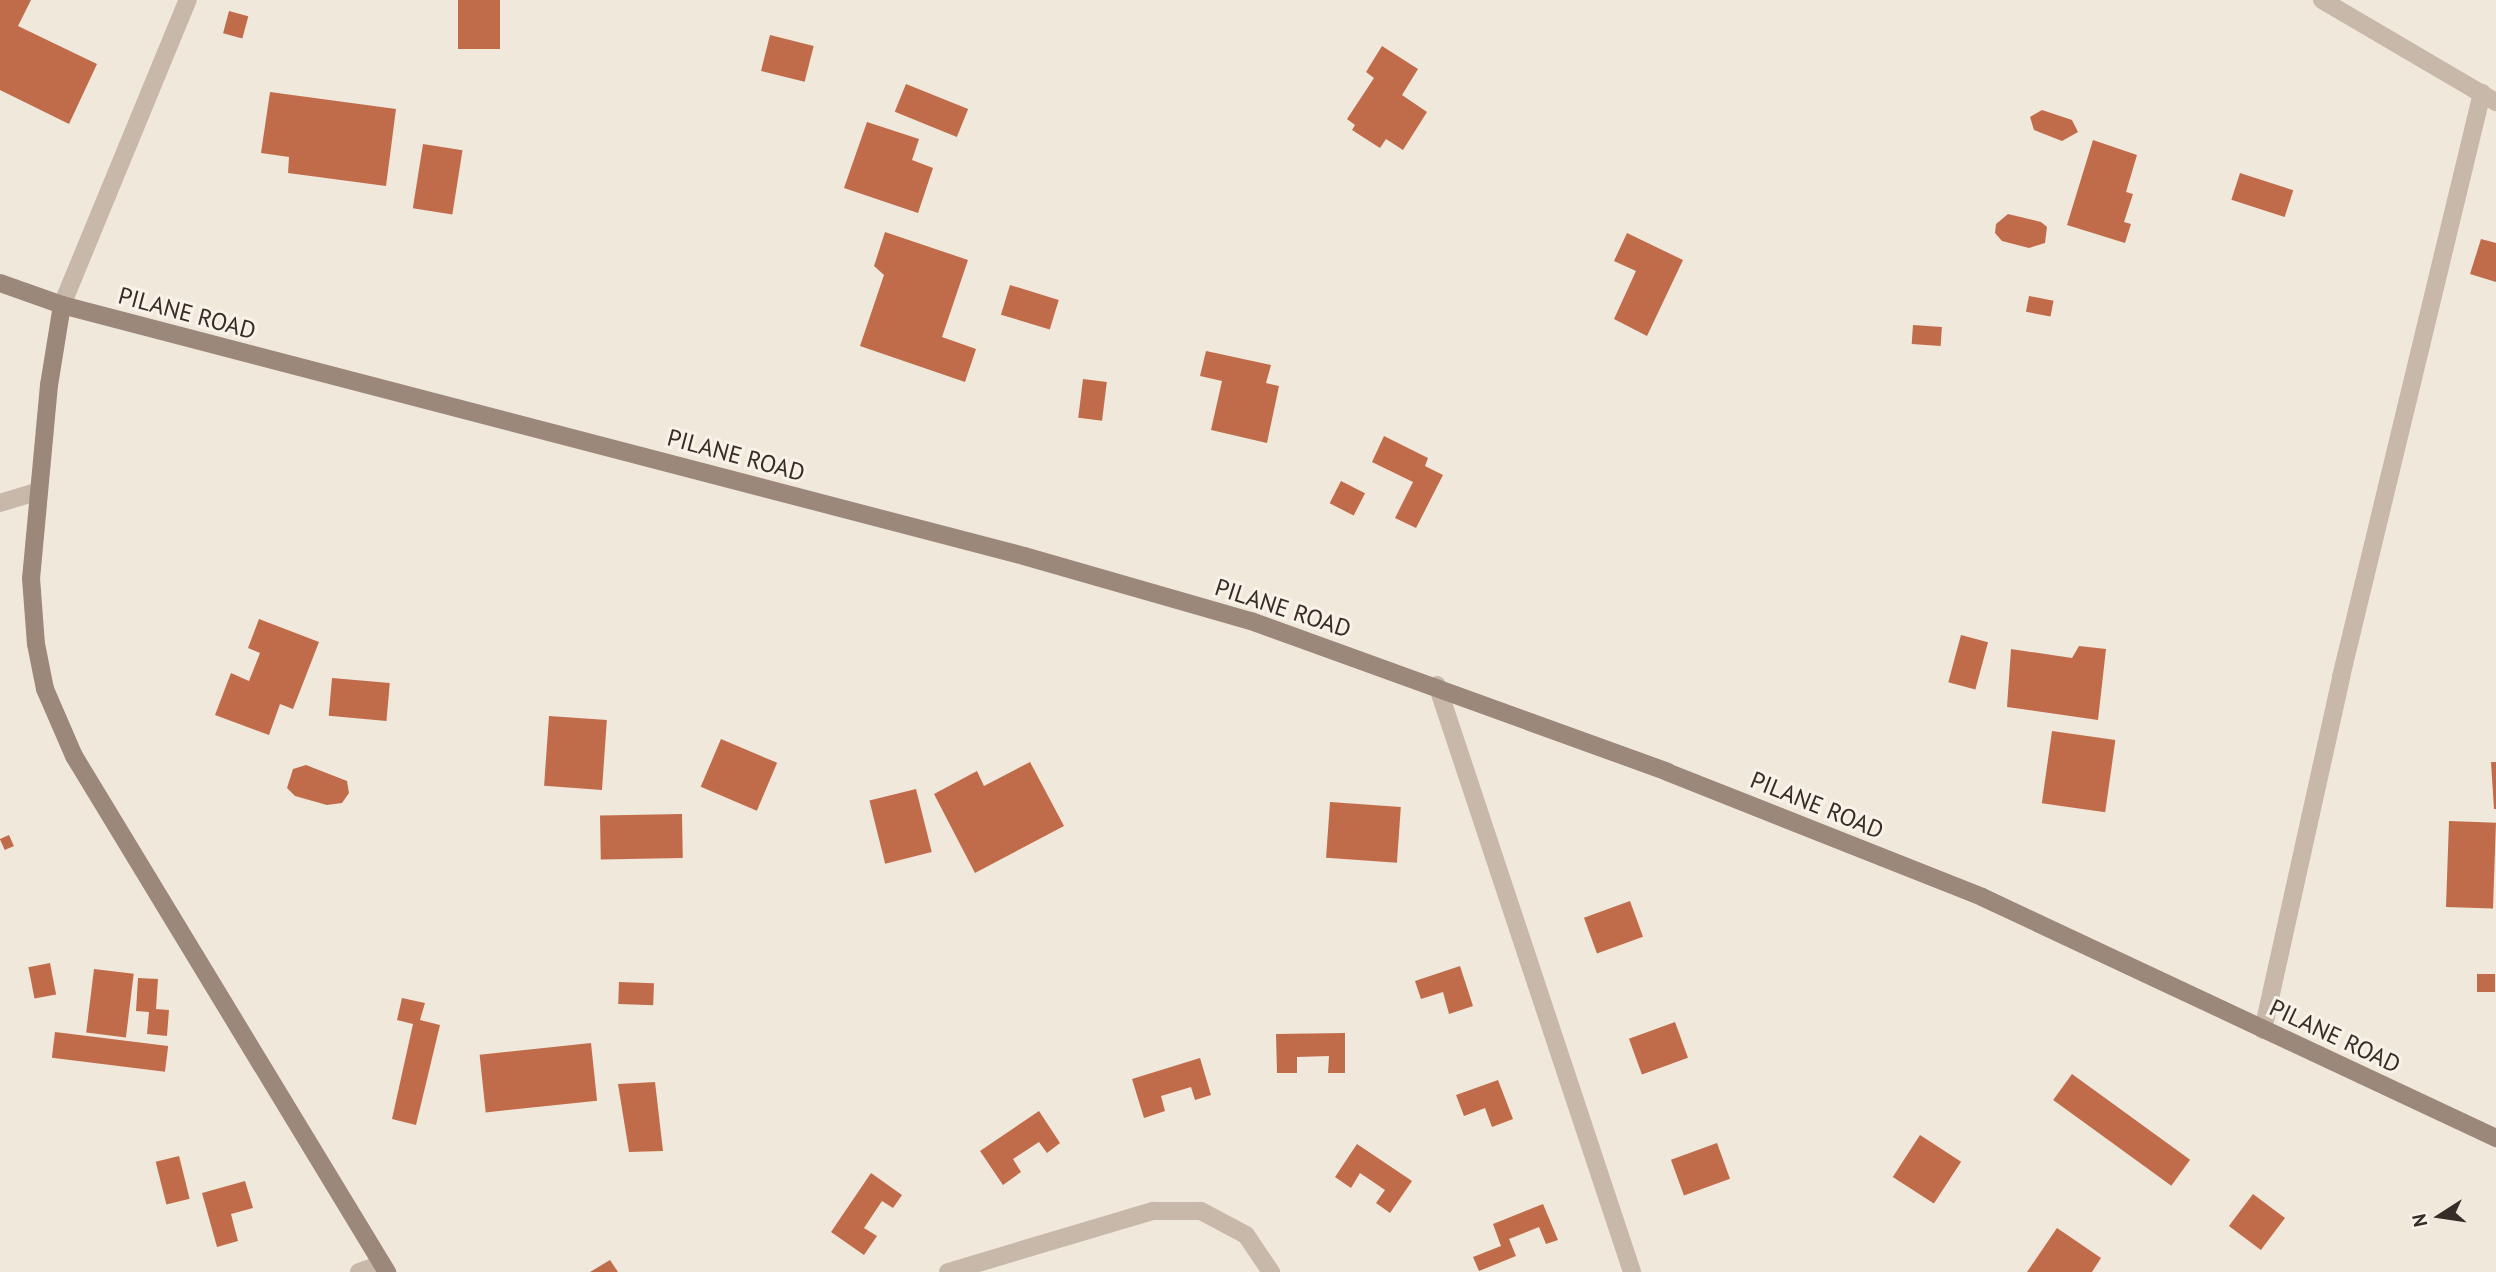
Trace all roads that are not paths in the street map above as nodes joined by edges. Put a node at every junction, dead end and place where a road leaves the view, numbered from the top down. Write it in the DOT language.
graph roads {
  1 [pos="188,0"];
  2 [pos="2322,0"];
  3 [pos="2346,0"];
  4 [pos="2357,20"];
  5 [pos="2489,97"];
  6 [pos="0,283"];
  7 [pos="62,305"];
  8 [pos="37,492"];
  9 [pos="0,503"];
  10 [pos="1437,685"];
  11 [pos="2263,1030"];
  12 [pos="2496,1138"];
  13 [pos="385,1268"];
  14 [pos="359,1272"];
  15 [pos="948,1272"];
  16 [pos="1271,1272"];
  17 [pos="1632,1272"];
  1 -- 7 [label="street"];
  2 -- 4 [label="street"];
  3 -- 4 [label="street"];
  4 -- 5 [label="street"];
  5 -- 11 [label="street"];
  6 -- 7 [label="main road, PILANE ROAD"];
  7 -- 8 [label="main road"];
  7 -- 10 [label="main road, PILANE ROAD"];
  8 -- 9 [label="street"];
  8 -- 13 [label="main road"];
  10 -- 11 [label="main road, PILANE ROAD"];
  10 -- 17 [label="street"];
  11 -- 12 [label="main road, PILANE ROAD"];
  13 -- 14 [label="street"];
  15 -- 16 [label="street"];
}
